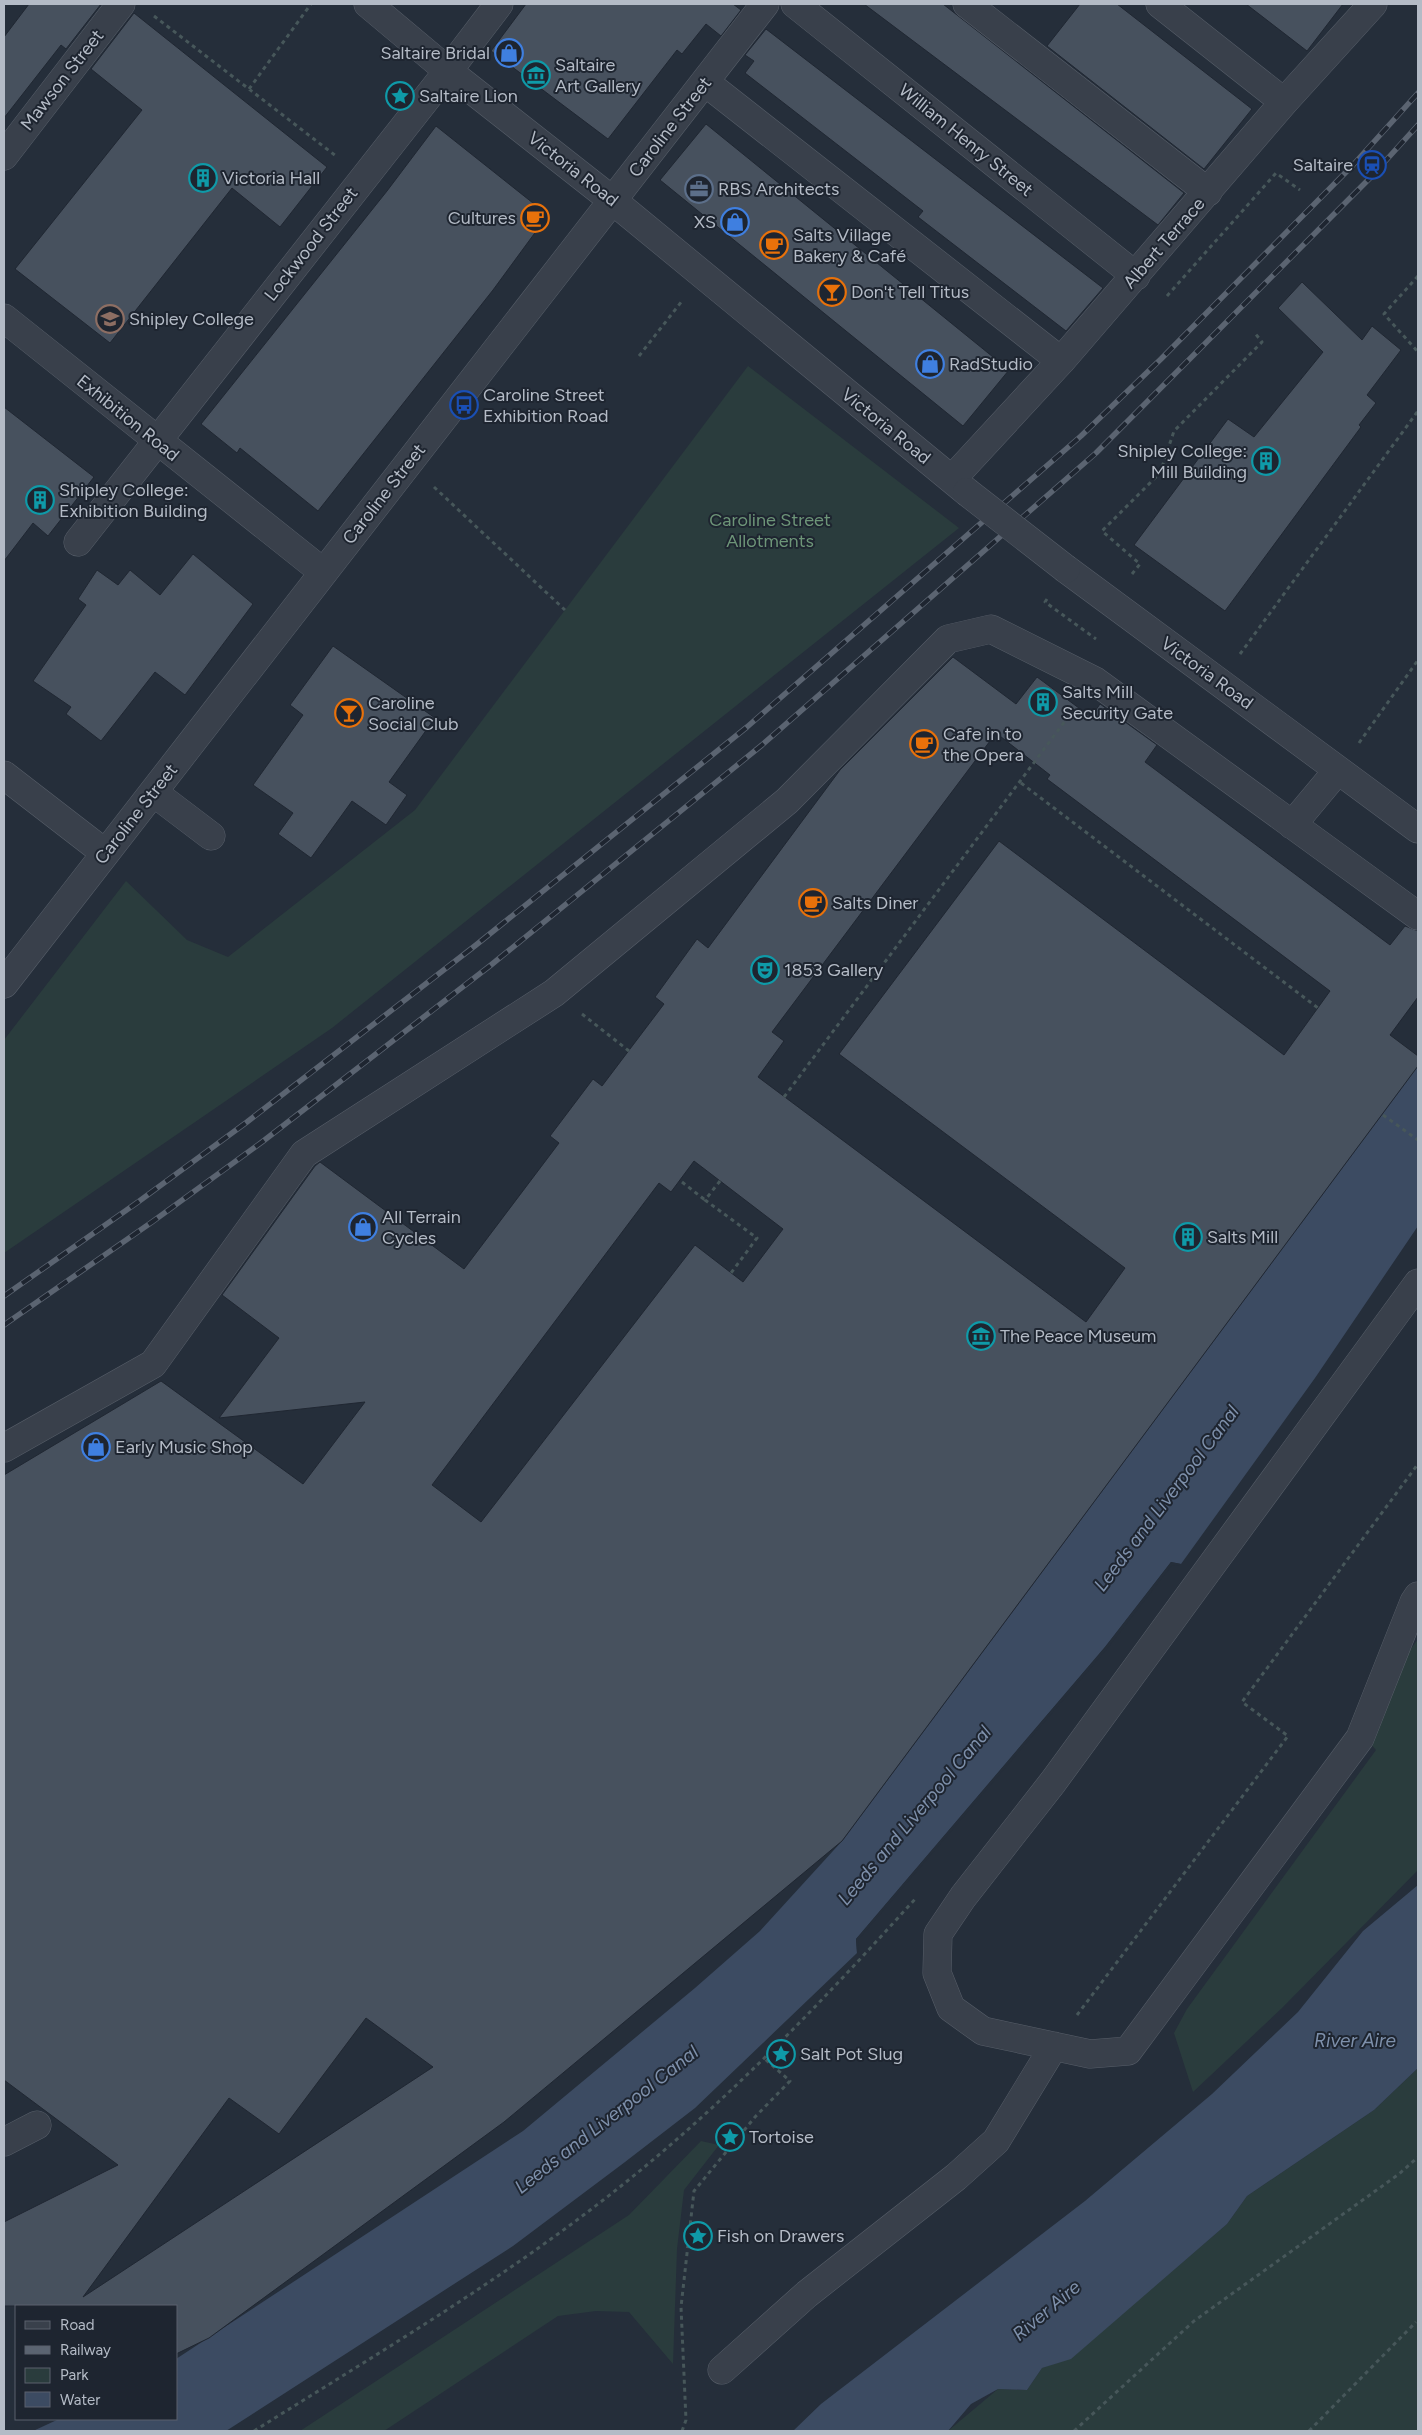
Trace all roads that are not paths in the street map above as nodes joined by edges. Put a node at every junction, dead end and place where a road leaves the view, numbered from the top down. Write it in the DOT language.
graph roads {
  1 [pos="368,4"];
  2 [pos="499,4"];
  3 [pos="765,4"];
  4 [pos="795,4"];
  5 [pos="967,4"];
  6 [pos="1160,4"];
  7 [pos="134,7"];
  8 [pos="1365,7"];
  9 [pos="448,71"];
  10 [pos="705,82"];
  11 [pos="1284,102"];
  12 [pos="4,156"];
  13 [pos="1208,192"];
  14 [pos="612,200"];
  15 [pos="1136,276"];
  16 [pos="4,318"];
  17 [pos="1061,361"];
  18 [pos="156,440"];
  19 [pos="959,486"];
  20 [pos="78,542"];
  21 [pos="323,572"];
  22 [pos="1338,770"];
  23 [pos="4,775"];
  24 [pos="152,792"];
  25 [pos="1292,825"];
  26 [pos="1418,829"];
  27 [pos="211,836"];
  28 [pos="106,853"];
  29 [pos="1418,916"];
  30 [pos="4,983"];
  31 [pos="1418,1283"];
  32 [pos="4,1448"];
  33 [pos="1418,1596"];
  34 [pos="1054,2046"];
  35 [pos="36,2125"];
  36 [pos="4,2142"];
  37 [pos="722,2370"];
  1 -- 9 [label="street, Victoria Road"];
  2 -- 9 [label="street, Lockwood Street"];
  3 -- 10 [label="street, Caroline Street"];
  4 -- 15 [label="street, William Henry Street"];
  5 -- 13 [label="street"];
  6 -- 11 [label="street"];
  7 -- 12 [label="street, Mawson Street"];
  8 -- 11 [label="street, Albert Terrace"];
  9 -- 14 [label="street, Victoria Road"];
  9 -- 18 [label="street, Lockwood Street"];
  10 -- 14 [label="street, Caroline Street"];
  10 -- 17 [label="street"];
  11 -- 13 [label="street, Albert Terrace"];
  13 -- 15 [label="street, Albert Terrace"];
  14 -- 19 [label="street, Victoria Road"];
  14 -- 21 [label="street, Caroline Street"];
  15 -- 17 [label="street, Albert Terrace"];
  16 -- 18 [label="street, Exhibition Road"];
  17 -- 19 [label="street, Albert Terrace"];
  18 -- 20 [label="street, Lockwood Street"];
  18 -- 21 [label="street, Exhibition Road"];
  19 -- 22 [label="street, Victoria Road, bridge"];
  21 -- 24 [label="street, Caroline Street"];
  22 -- 25 [label="street"];
  22 -- 26 [label="street, Victoria Road"];
  23 -- 28 [label="street"];
  24 -- 27 [label="street"];
  24 -- 28 [label="street, Caroline Street"];
  25 -- 29 [label="street"];
  25 -- 32 [label="street"];
  28 -- 30 [label="street, Caroline Street"];
  31 -- 34 [label="street"];
  33 -- 34 [label="street"];
  34 -- 37 [label="street"];
  35 -- 36 [label="street"];
}
